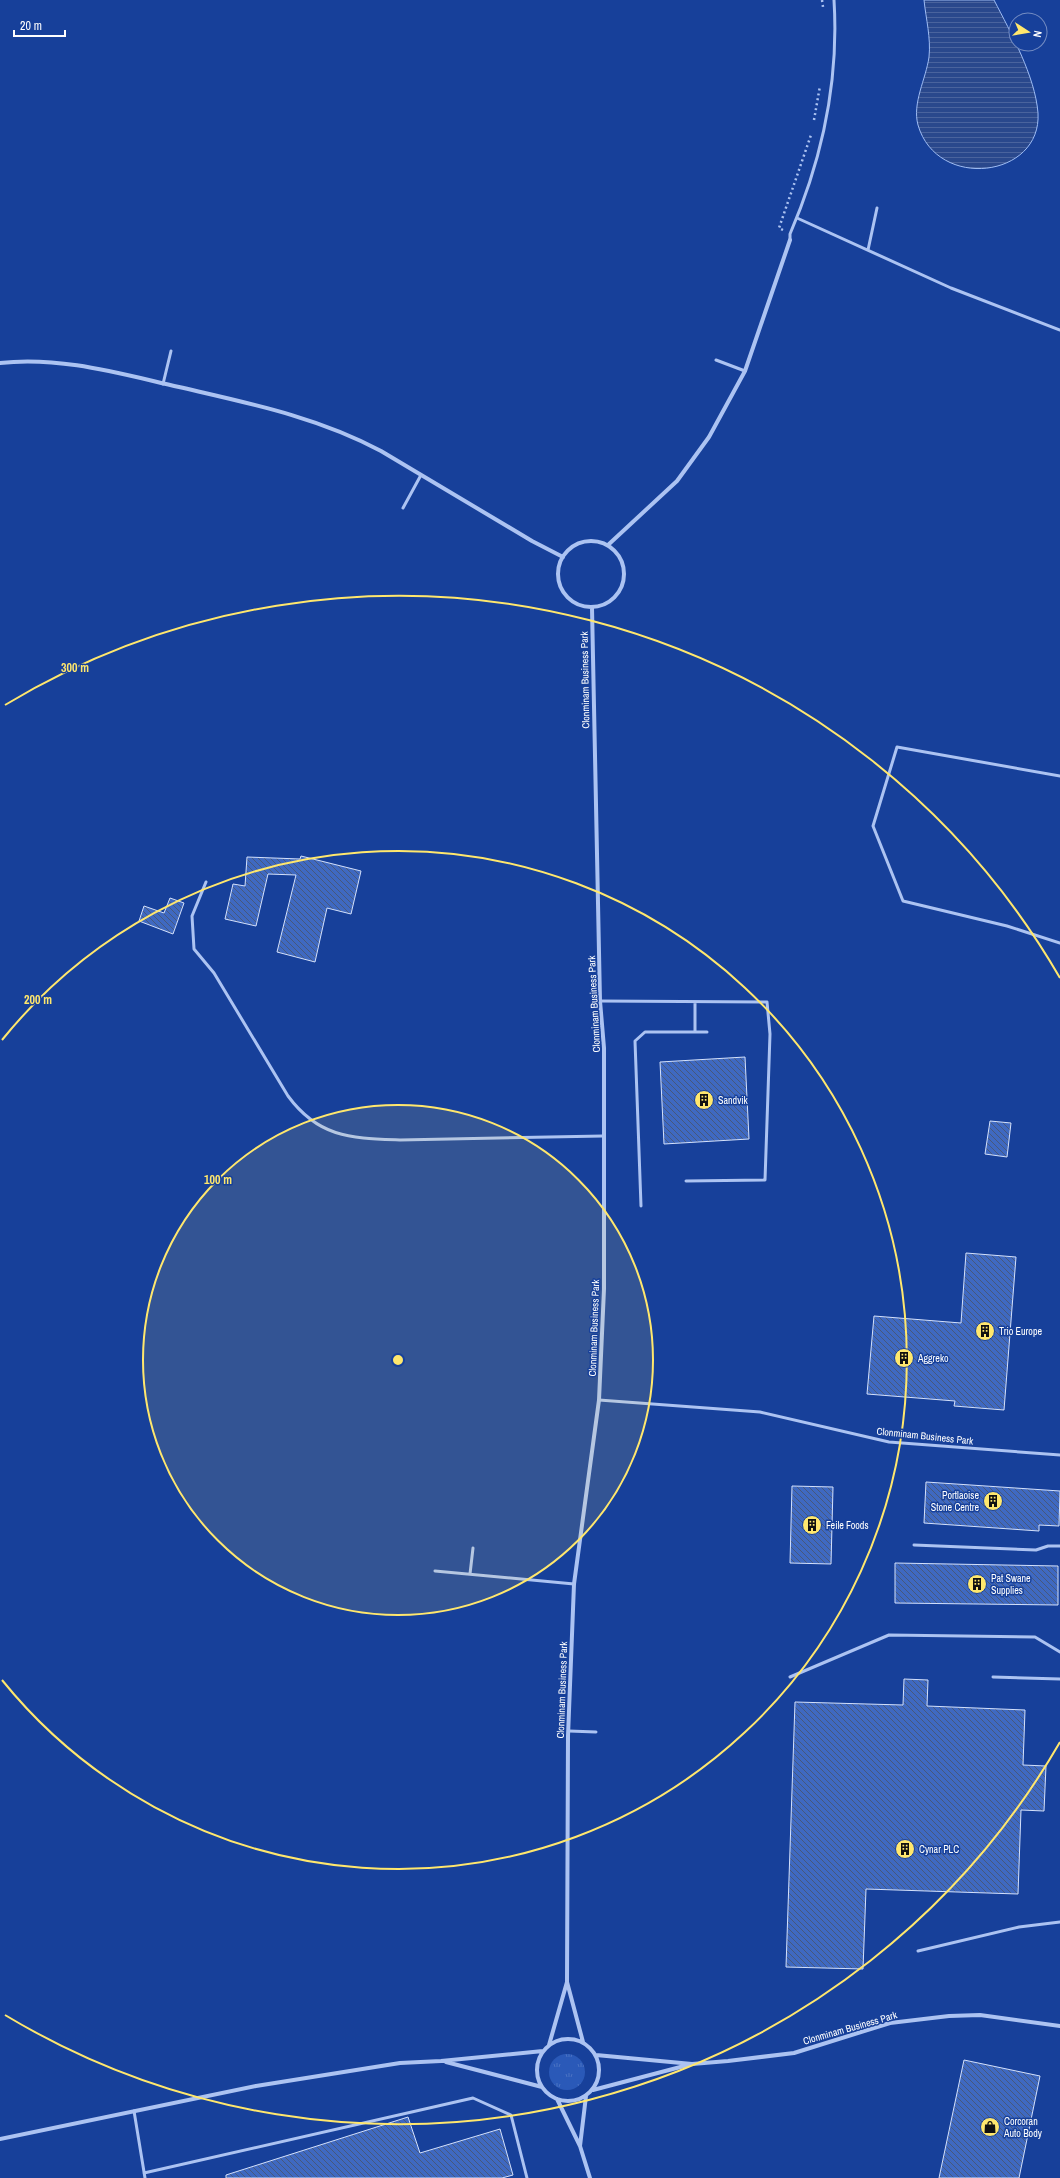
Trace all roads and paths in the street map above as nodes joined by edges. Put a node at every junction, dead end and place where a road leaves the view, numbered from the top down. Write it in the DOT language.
graph roads {
  1 [pos="822,0"];
  2 [pos="834,0"];
  3 [pos="823,15"];
  4 [pos="820,82"];
  5 [pos="813,124"];
  6 [pos="812,131"];
  7 [pos="877,208"];
  8 [pos="797,218"];
  9 [pos="790,234"];
  10 [pos="790,240"];
  11 [pos="868,250"];
  12 [pos="1060,330"];
  13 [pos="171,351"];
  14 [pos="716,360"];
  15 [pos="0,363"];
  16 [pos="745,371"];
  17 [pos="163,384"];
  18 [pos="421,474"];
  19 [pos="403,508"];
  20 [pos="608,545"];
  21 [pos="563,556"];
  22 [pos="592,608"];
  23 [pos="1060,776"];
  24 [pos="206,882"];
  25 [pos="1060,943"];
  26 [pos="600,1002"];
  27 [pos="695,1002"];
  28 [pos="695,1032"];
  29 [pos="707,1032"];
  30 [pos="603,1136"];
  31 [pos="686,1181"];
  32 [pos="641,1206"];
  33 [pos="599,1400"];
  34 [pos="1060,1455"];
  35 [pos="914,1545"];
  36 [pos="1060,1546"];
  37 [pos="473,1548"];
  38 [pos="435,1570"];
  39 [pos="470,1574"];
  40 [pos="574,1584"];
  41 [pos="1060,1652"];
  42 [pos="790,1677"];
  43 [pos="993,1677"];
  44 [pos="1060,1679"];
  45 [pos="569,1730"];
  46 [pos="596,1732"];
  47 [pos="1060,1922"];
  48 [pos="918,1951"];
  49 [pos="567,1982"];
  50 [pos="1060,2026"];
  51 [pos="583,2042"];
  52 [pos="549,2045"];
  53 [pos="543,2051"];
  54 [pos="596,2055"];
  55 [pos="441,2061"];
  56 [pos="692,2064"];
  57 [pos="542,2087"];
  58 [pos="593,2090"];
  59 [pos="586,2096"];
  60 [pos="557,2099"];
  61 [pos="134,2110"];
  62 [pos="0,2140"];
  63 [pos="580,2146"];
  64 [pos="144,2173"];
  65 [pos="145,2178"];
  66 [pos="527,2178"];
  67 [pos="590,2178"];
  1 -- 3 [label="path"];
  2 -- 8 [label="lane"];
  4 -- 5 [label="path"];
  6 -- 9 [label="path"];
  7 -- 11 [label="lane"];
  8 -- 9 [label="lane"];
  8 -- 11 [label="lane"];
  9 -- 10 [label="lane"];
  10 -- 16 [label="street"];
  11 -- 12 [label="lane"];
  13 -- 17 [label="lane"];
  14 -- 16 [label="lane"];
  15 -- 17 [label="street"];
  16 -- 20 [label="street"];
  17 -- 18 [label="street"];
  18 -- 19 [label="lane"];
  18 -- 21 [label="street"];
  20 -- 21 [label="street"];
  20 -- 22 [label="street"];
  21 -- 22 [label="street"];
  22 -- 26 [label="street, Clonminam Business Park"];
  23 -- 25 [label="lane"];
  24 -- 30 [label="lane"];
  26 -- 27 [label="lane"];
  26 -- 30 [label="street, Clonminam Business Park"];
  27 -- 28 [label="lane"];
  27 -- 31 [label="lane"];
  28 -- 29 [label="lane"];
  28 -- 32 [label="lane"];
  30 -- 33 [label="street, Clonminam Business Park"];
  33 -- 34 [label="lane, Clonminam Business Park"];
  33 -- 40 [label="street, Clonminam Business Park"];
  35 -- 36 [label="lane"];
  37 -- 39 [label="lane"];
  38 -- 39 [label="lane"];
  39 -- 40 [label="lane"];
  40 -- 45 [label="street, Clonminam Business Park"];
  41 -- 42 [label="lane"];
  43 -- 44 [label="lane"];
  45 -- 46 [label="lane"];
  45 -- 49 [label="street, Clonminam Business Park"];
  47 -- 48 [label="lane"];
  49 -- 51 [label="street, Clonminam Business Park"];
  49 -- 52 [label="street, Clonminam Business Park"];
  50 -- 56 [label="street, Clonminam Business Park"];
  51 -- 52 [label="street"];
  51 -- 54 [label="street"];
  52 -- 53 [label="street"];
  53 -- 55 [label="street"];
  53 -- 57 [label="street"];
  54 -- 56 [label="street, Clonminam Business Park"];
  54 -- 58 [label="street"];
  55 -- 57 [label="street"];
  55 -- 61 [label="street"];
  56 -- 58 [label="street, Clonminam Business Park"];
  57 -- 60 [label="street"];
  58 -- 59 [label="street"];
  59 -- 60 [label="street"];
  59 -- 63 [label="street"];
  60 -- 63 [label="street"];
  61 -- 62 [label="street"];
  61 -- 64 [label="lane"];
  63 -- 67 [label="street"];
  64 -- 65 [label="lane"];
  64 -- 66 [label="lane"];
}
